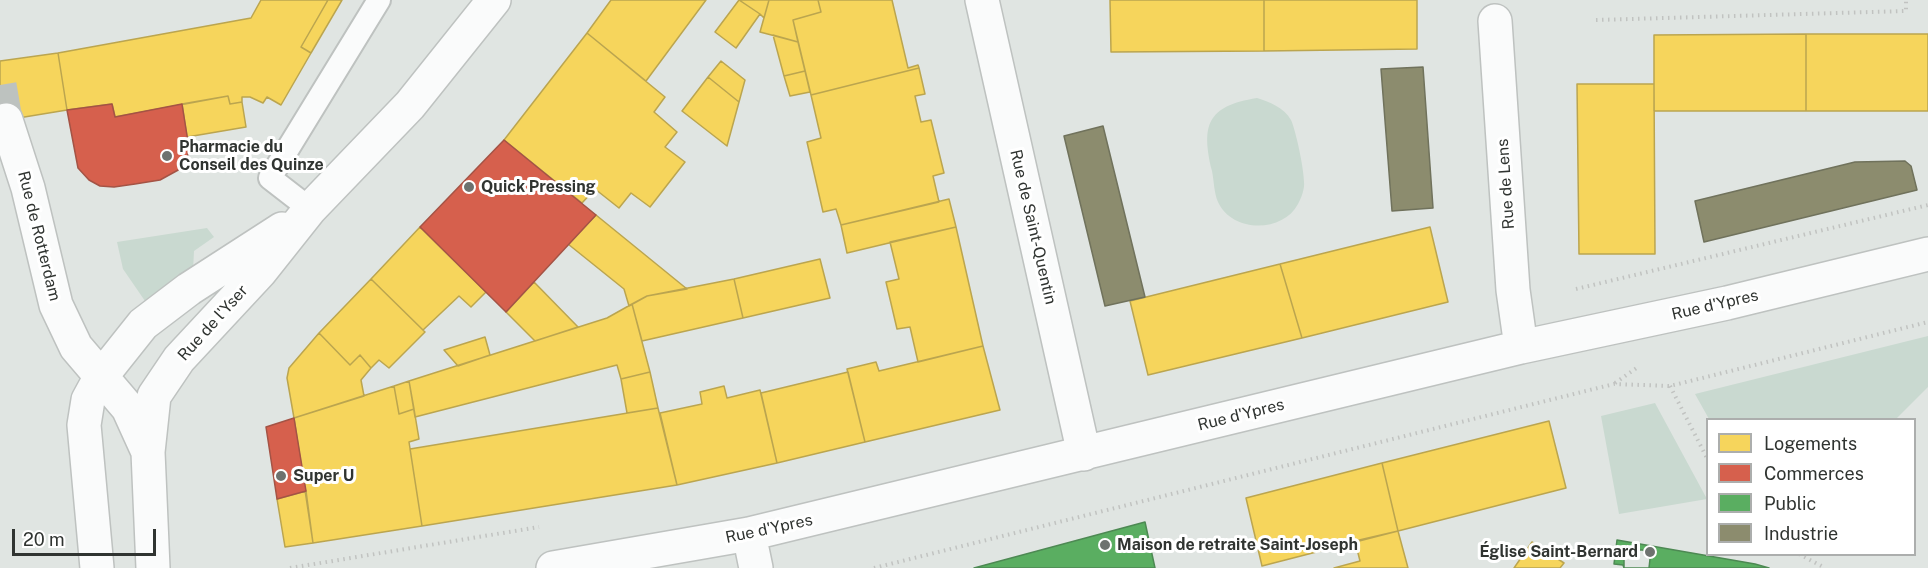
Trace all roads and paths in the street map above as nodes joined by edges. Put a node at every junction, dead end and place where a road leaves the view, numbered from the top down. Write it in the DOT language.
graph roads {
  1 [pos="379,0"];
  2 [pos="494,0"];
  3 [pos="982,0"];
  4 [pos="1906,0"];
  5 [pos="1596,20"];
  6 [pos="1496,21"];
  7 [pos="6,120"];
  8 [pos="14,190"];
  9 [pos="1928,205"];
  10 [pos="310,209"];
  11 [pos="1928,254"];
  12 [pos="1571,290"];
  13 [pos="1928,322"];
  14 [pos="1521,347"];
  15 [pos="100,378"];
  16 [pos="1670,386"];
  17 [pos="148,452"];
  18 [pos="1084,454"];
  19 [pos="1706,458"];
  20 [pos="548,525"];
  21 [pos="749,534"];
  22 [pos="1801,556"];
  23 [pos="97,568"];
  24 [pos="153,568"];
  25 [pos="290,568"];
  26 [pos="553,568"];
  27 [pos="756,568"];
  28 [pos="874,568"];
  29 [pos="1825,568"];
  1 -- 10 [label="lane"];
  2 -- 10 [label="street, Rue de l'Yser"];
  3 -- 18 [label="street, Rue de Saint-Quentin"];
  4 -- 5 [label="path"];
  6 -- 14 [label="street, Rue de Lens"];
  7 -- 8 [label="street, Rue de Rotterdam"];
  8 -- 15 [label="street, Rue de Rotterdam"];
  9 -- 12 [label="path"];
  10 -- 15 [label="street, Rue de l'Yser"];
  10 -- 17 [label="street, Rue de l'Yser"];
  11 -- 14 [label="street, Rue d'Ypres"];
  13 -- 16 [label="path"];
  14 -- 18 [label="street, Rue d'Ypres"];
  15 -- 17 [label="street, Rue de l'Yser"];
  15 -- 23 [label="street, Rue de l'Yser"];
  16 -- 19 [label="path"];
  16 -- 28 [label="path"];
  17 -- 24 [label="street, Rue de l'Yser"];
  18 -- 21 [label="street, Rue d'Ypres"];
  20 -- 25 [label="path"];
  21 -- 26 [label="street, Rue d'Ypres"];
  21 -- 27 [label="street"];
  22 -- 29 [label="path"];
}
